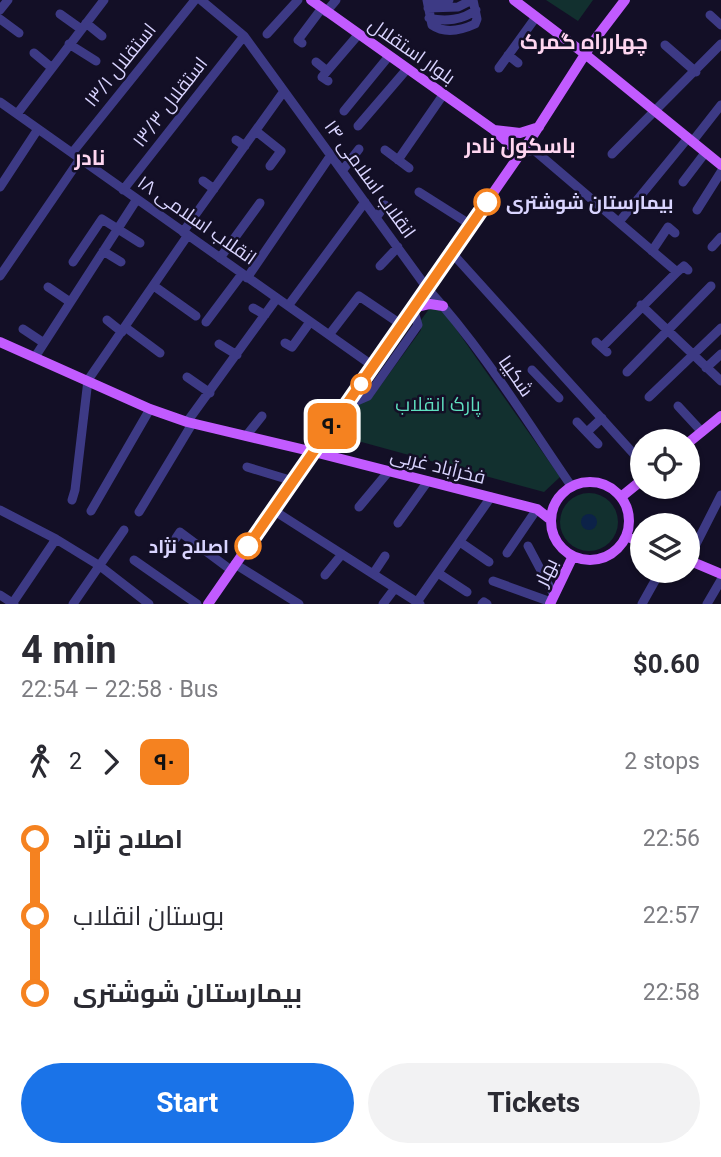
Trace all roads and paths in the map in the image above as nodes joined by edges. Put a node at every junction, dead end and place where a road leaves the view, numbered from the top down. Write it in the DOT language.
graph roads {
  1 [pos="8,0"];
  2 [pos="104,0"];
  3 [pos="195,0"];
  4 [pos="201,0"];
  5 [pos="298,0"];
  6 [pos="311,0"];
  7 [pos="336,0"];
  8 [pos="449,0"];
  9 [pos="514,0"];
  10 [pos="625,0"];
  11 [pos="474,3"];
  12 [pos="428,6"];
  13 [pos="0,10"];
  14 [pos="324,10"];
  15 [pos="60,14"];
  16 [pos="710,15"];
  17 [pos="536,17"];
  18 [pos="0,19"];
  19 [pos="721,25"];
  20 [pos="83,26"];
  21 [pos="19,33"];
  22 [pos="267,34"];
  23 [pos="358,34"];
  24 [pos="102,36"];
  25 [pos="244,36"];
  26 [pos="302,43"];
  27 [pos="69,44"];
  28 [pos="721,44"];
  29 [pos="665,46"];
  30 [pos="34,53"];
  31 [pos="586,54"];
  32 [pos="508,55"];
  33 [pos="389,57"];
  34 [pos="96,61"];
  35 [pos="316,62"];
  36 [pos="518,62"];
  37 [pos="52,68"];
  38 [pos="499,68"];
  39 [pos="407,69"];
  40 [pos="696,72"];
  41 [pos="284,91"];
  42 [pos="443,95"];
  43 [pos="4,105"];
  44 [pos="721,105"];
  45 [pos="344,111"];
  46 [pos="656,111"];
  47 [pos="17,114"];
  48 [pos="0,117"];
  49 [pos="358,126"];
  50 [pos="539,127"];
  51 [pos="38,129"];
  52 [pos="494,130"];
  53 [pos="256,131"];
  54 [pos="236,140"];
  55 [pos="690,140"];
  56 [pos="245,146"];
  57 [pos="359,149"];
  58 [pos="385,150"];
  59 [pos="705,153"];
  60 [pos="520,154"];
  61 [pos="612,154"];
  62 [pos="331,155"];
  63 [pos="76,156"];
  64 [pos="398,160"];
  65 [pos="721,165"];
  66 [pos="270,166"];
  67 [pos="409,168"];
  68 [pos="342,171"];
  69 [pos="203,181"];
  70 [pos="683,182"];
  71 [pos="0,187"];
  72 [pos="214,188"];
  73 [pos="123,190"];
  74 [pos="419,192"];
  75 [pos="137,199"];
  76 [pos="365,202"];
  77 [pos="260,203"];
  78 [pos="385,205"];
  79 [pos="697,210"];
  80 [pos="376,218"];
  81 [pos="620,222"];
  82 [pos="471,225"];
  83 [pos="118,229"];
  84 [pos="675,233"];
  85 [pos="186,234"];
  86 [pos="721,237"];
  87 [pos="140,243"];
  88 [pos="398,247"];
  89 [pos="712,247"];
  90 [pos="103,251"];
  91 [pos="652,251"];
  92 [pos="452,253"];
  93 [pos="220,258"];
  94 [pos="73,262"];
  95 [pos="121,262"];
  96 [pos="380,266"];
  97 [pos="688,270"];
  98 [pos="1,272"];
  99 [pos="677,272"];
  100 [pos="245,276"];
  101 [pos="154,286"];
  102 [pos="711,286"];
  103 [pos="48,287"];
  104 [pos="427,288"];
  105 [pos="277,298"];
  106 [pos="70,302"];
  107 [pos="642,305"];
  108 [pos="288,306"];
  109 [pos="443,306"];
  110 [pos="253,308"];
  111 [pos="413,308"];
  112 [pos="265,315"];
  113 [pos="196,316"];
  114 [pos="107,320"];
  115 [pos="206,322"];
  116 [pos="310,322"];
  117 [pos="402,325"];
  118 [pos="721,328"];
  119 [pos="23,329"];
  120 [pos="123,330"];
  121 [pos="667,330"];
  122 [pos="329,335"];
  123 [pos="0,342"];
  124 [pos="44,343"];
  125 [pos="285,343"];
  126 [pos="219,344"];
  127 [pos="602,347"];
  128 [pos="160,353"];
  129 [pos="692,354"];
  130 [pos="721,354"];
  131 [pos="237,355"];
  132 [pos="35,357"];
  133 [pos="373,366"];
  134 [pos="706,368"];
  135 [pos="532,369"];
  136 [pos="557,369"];
  137 [pos="627,372"];
  138 [pos="187,377"];
  139 [pos="541,379"];
  140 [pos="88,380"];
  141 [pos="721,381"];
  142 [pos="210,393"];
  143 [pos="648,396"];
  144 [pos="559,398"];
  145 [pos="678,406"];
  146 [pos="345,407"];
  147 [pos="150,409"];
  148 [pos="262,416"];
  149 [pos="721,416"];
  150 [pos="602,418"];
  151 [pos="577,422"];
  152 [pos="190,423"];
  153 [pos="587,432"];
  154 [pos="702,432"];
  155 [pos="246,436"];
  156 [pos="598,444"];
  157 [pos="630,450"];
  158 [pos="314,452"];
  159 [pos="247,467"];
  160 [pos="389,471"];
  161 [pos="293,481"];
  162 [pos="428,481"];
  163 [pos="572,487"];
  164 [pos="630,490"];
  165 [pos="721,495"];
  166 [pos="491,497"];
  167 [pos="621,497"];
  168 [pos="72,500"];
  169 [pos="359,507"];
  170 [pos="537,509"];
  171 [pos="0,510"];
  172 [pos="273,510"];
  173 [pos="91,511"];
  174 [pos="139,512"];
  175 [pos="551,520"];
  176 [pos="398,523"];
  177 [pos="124,530"];
  178 [pos="626,536"];
  179 [pos="700,536"];
  180 [pos="176,538"];
  181 [pos="630,538"];
  182 [pos="56,539"];
  183 [pos="460,542"];
  184 [pos="528,546"];
  185 [pos="507,553"];
  186 [pos="342,554"];
  187 [pos="385,556"];
  188 [pos="573,556"];
  189 [pos="134,559"];
  190 [pos="489,562"];
  191 [pos="700,565"];
  192 [pos="100,566"];
  193 [pos="233,567"];
  194 [pos="438,573"];
  195 [pos="373,574"];
  196 [pos="721,574"];
  197 [pos="325,575"];
  198 [pos="721,580"];
  199 [pos="493,581"];
  200 [pos="654,583"];
  201 [pos="395,588"];
  202 [pos="467,592"];
  203 [pos="0,595"];
  204 [pos="553,598"];
  205 [pos="418,603"];
  206 [pos="13,604"];
  207 [pos="73,604"];
  208 [pos="149,604"];
  209 [pos="197,604"];
  210 [pos="208,604"];
  211 [pos="299,604"];
  212 [pos="383,604"];
  213 [pos="563,604"];
  214 [pos="642,604"];
  215 [pos="707,604"];
  1 -- 13 [label="street"];
  2 -- 20 [label="street"];
  3 -- 63 [label="street, ۱۳/۱ استقلال"];
  4 -- 25 [label="street, ۱۴ انقلاب اسلامی"];
  5 -- 22 [label="street"];
  6 -- 14 [label="main road, بلوار استقلال"];
  7 -- 14 [label="street"];
  8 -- 12 [label="street"];
  9 -- 17 [label="main road"];
  10 -- 31 [label="main road"];
  11 -- 12 [label="street"];
  14 -- 23 [label="main road, بلوار استقلال"];
  14 -- 26 [label="street"];
  15 -- 20 [label="street"];
  16 -- 19 [label="street"];
  17 -- 31 [label="main road"];
  17 -- 32 [label="street"];
  18 -- 21 [label="street"];
  20 -- 24 [label="street"];
  20 -- 27 [label="street"];
  23 -- 33 [label="main road, بلوار استقلال"];
  23 -- 35 [label="street"];
  25 -- 41 [label="street, ۱۴ انقلاب اسلامی"];
  25 -- 73 [label="street, ۱۳/۳ استقلال"];
  27 -- 34 [label="street"];
  27 -- 37 [label="street"];
  28 -- 40 [label="street"];
  29 -- 40 [label="street"];
  30 -- 37 [label="street"];
  31 -- 46 [label="main road"];
  31 -- 50 [label="main road"];
  32 -- 36 [label="street"];
  32 -- 38 [label="street"];
  33 -- 39 [label="main road, بلوار استقلال"];
  33 -- 45 [label="street"];
  37 -- 47 [label="street"];
  39 -- 42 [label="main road, بلوار استقلال"];
  39 -- 49 [label="street"];
  40 -- 46 [label="street"];
  41 -- 53 [label="street"];
  41 -- 62 [label="street, ۱۴ انقلاب اسلامی"];
  42 -- 52 [label="main road, بلوار استقلال"];
  42 -- 64 [label="street"];
  43 -- 47 [label="street, ۱۸ انقلاب اسلامی"];
  43 -- 48 [label="street"];
  44 -- 55 [label="street"];
  46 -- 55 [label="main road"];
  46 -- 61 [label="street"];
  47 -- 51 [label="street, ۱۸ انقلاب اسلامی"];
  50 -- 52 [label="main road"];
  50 -- 60 [label="main road"];
  51 -- 63 [label="street, ۱۸ انقلاب اسلامی"];
  51 -- 71 [label="street"];
  52 -- 60 [label="main road, بلوار استقلال"];
  53 -- 56 [label="street"];
  53 -- 66 [label="street"];
  54 -- 56 [label="street"];
  55 -- 59 [label="main road"];
  55 -- 81 [label="street"];
  56 -- 72 [label="street"];
  57 -- 68 [label="street"];
  58 -- 64 [label="street"];
  59 -- 65 [label="main road"];
  59 -- 70 [label="street"];
  60 -- 81 [label="street"];
  60 -- 82 [label="main road"];
  62 -- 68 [label="street, ۱۴ انقلاب اسلامی"];
  62 -- 100 [label="street"];
  63 -- 73 [label="street, ۱۸ انقلاب اسلامی"];
  63 -- 98 [label="street, ۱۳/۱ استقلال"];
  64 -- 67 [label="street"];
  65 -- 79 [label="street"];
  68 -- 76 [label="street, ۱۴ انقلاب اسلامی"];
  69 -- 72 [label="street"];
  72 -- 85 [label="street"];
  73 -- 75 [label="street, ۱۸ انقلاب اسلامی"];
  74 -- 82 [label="street"];
  75 -- 83 [label="street"];
  75 -- 85 [label="street, ۱۸ انقلاب اسلامی"];
  76 -- 80 [label="street, ۱۴ انقلاب اسلامی"];
  76 -- 108 [label="street"];
  77 -- 93 [label="street"];
  78 -- 80 [label="street"];
  80 -- 88 [label="street, ۱۴ انقلاب اسلامی"];
  81 -- 91 [label="street"];
  82 -- 92 [label="main road"];
  83 -- 87 [label="street"];
  83 -- 90 [label="street"];
  83 -- 94 [label="street"];
  84 -- 91 [label="street"];
  85 -- 93 [label="street, ۱۸ انقلاب اسلامی"];
  85 -- 101 [label="street"];
  86 -- 89 [label="street"];
  88 -- 96 [label="street"];
  88 -- 104 [label="street, ۱۴ انقلاب اسلامی"];
  90 -- 95 [label="street"];
  90 -- 106 [label="street"];
  91 -- 99 [label="street"];
  92 -- 104 [label="main road"];
  92 -- 136 [label="street"];
  93 -- 100 [label="street, ۱۸ انقلاب اسلامی"];
  97 -- 99 [label="street"];
  99 -- 107 [label="street"];
  100 -- 105 [label="street, ۱۸ انقلاب اسلامی"];
  100 -- 115 [label="street"];
  101 -- 113 [label="street"];
  101 -- 120 [label="street"];
  102 -- 121 [label="street"];
  103 -- 106 [label="street"];
  104 -- 109 [label="street, شکیبا"];
  104 -- 111 [label="main road"];
  105 -- 108 [label="street, ۱۸ انقلاب اسلامی"];
  105 -- 112 [label="street"];
  106 -- 124 [label="street"];
  107 -- 121 [label="street"];
  107 -- 127 [label="street"];
  108 -- 116 [label="street, ۱۸ انقلاب اسلامی"];
  109 -- 111 [label="main road"];
  109 -- 163 [label="street, شکیبا"];
  110 -- 112 [label="street"];
  111 -- 117 [label="main road"];
  111 -- 146 [label="street"];
  112 -- 131 [label="street"];
  114 -- 120 [label="street"];
  116 -- 122 [label="street, ۱۸ انقلاب اسلامی"];
  116 -- 125 [label="street"];
  117 -- 122 [label="street"];
  117 -- 133 [label="main road"];
  118 -- 129 [label="street"];
  119 -- 124 [label="street"];
  120 -- 128 [label="street"];
  120 -- 140 [label="street"];
  121 -- 129 [label="street"];
  121 -- 137 [label="street"];
  122 -- 133 [label="street, ۱۸ انقلاب اسلامی"];
  123 -- 132 [label="main road"];
  124 -- 132 [label="street"];
  126 -- 131 [label="street"];
  129 -- 134 [label="street"];
  129 -- 143 [label="street"];
  130 -- 134 [label="street"];
  131 -- 142 [label="street"];
  132 -- 140 [label="main road"];
  133 -- 146 [label="main road"];
  134 -- 141 [label="street"];
  135 -- 139 [label="street"];
  136 -- 139 [label="street"];
  136 -- 150 [label="street"];
  138 -- 142 [label="street"];
  139 -- 144 [label="street"];
  140 -- 147 [label="main road"];
  140 -- 168 [label="street"];
  142 -- 152 [label="street"];
  145 -- 154 [label="street"];
  146 -- 158 [label="main road"];
  147 -- 152 [label="main road"];
  147 -- 173 [label="street"];
  148 -- 155 [label="street"];
  149 -- 154 [label="main road"];
  150 -- 153 [label="street"];
  150 -- 157 [label="street"];
  151 -- 153 [label="street"];
  152 -- 155 [label="main road"];
  152 -- 174 [label="street"];
  153 -- 156 [label="street"];
  155 -- 158 [label="main road"];
  158 -- 160 [label="main road, فخرآباد غربی"];
  158 -- 161 [label="main road"];
  159 -- 161 [label="street"];
  160 -- 162 [label="main road, فخرآباد غربی"];
  160 -- 169 [label="street"];
  161 -- 172 [label="main road"];
  162 -- 166 [label="main road, فخرآباد غربی"];
  162 -- 176 [label="street"];
  163 -- 167 [label="main road"];
  163 -- 175 [label="main road"];
  164 -- 167 [label="main road"];
  165 -- 179 [label="street"];
  166 -- 170 [label="main road, فخرآباد غربی"];
  166 -- 183 [label="street"];
  167 -- 178 [label="main road"];
  170 -- 175 [label="main road, فخرآباد غربی"];
  170 -- 185 [label="street"];
  171 -- 182 [label="street"];
  172 -- 186 [label="street"];
  172 -- 193 [label="main road"];
  175 -- 188 [label="main road"];
  177 -- 192 [label="street"];
  178 -- 181 [label="main road"];
  178 -- 188 [label="main road"];
  180 -- 193 [label="street"];
  182 -- 192 [label="street"];
  182 -- 206 [label="street"];
  183 -- 190 [label="street"];
  183 -- 194 [label="street"];
  184 -- 204 [label="street"];
  186 -- 195 [label="street"];
  186 -- 197 [label="street"];
  187 -- 195 [label="street"];
  188 -- 204 [label="main road, بهار"];
  189 -- 209 [label="street"];
  191 -- 196 [label="main road"];
  192 -- 207 [label="street"];
  192 -- 208 [label="street"];
  193 -- 210 [label="main road"];
  193 -- 211 [label="street"];
  194 -- 202 [label="street"];
  194 -- 205 [label="street"];
  195 -- 201 [label="street"];
  198 -- 215 [label="street"];
  199 -- 204 [label="street"];
  200 -- 214 [label="street"];
  201 -- 205 [label="street"];
  201 -- 212 [label="street"];
  203 -- 206 [label="street"];
  204 -- 213 [label="street"];
}
